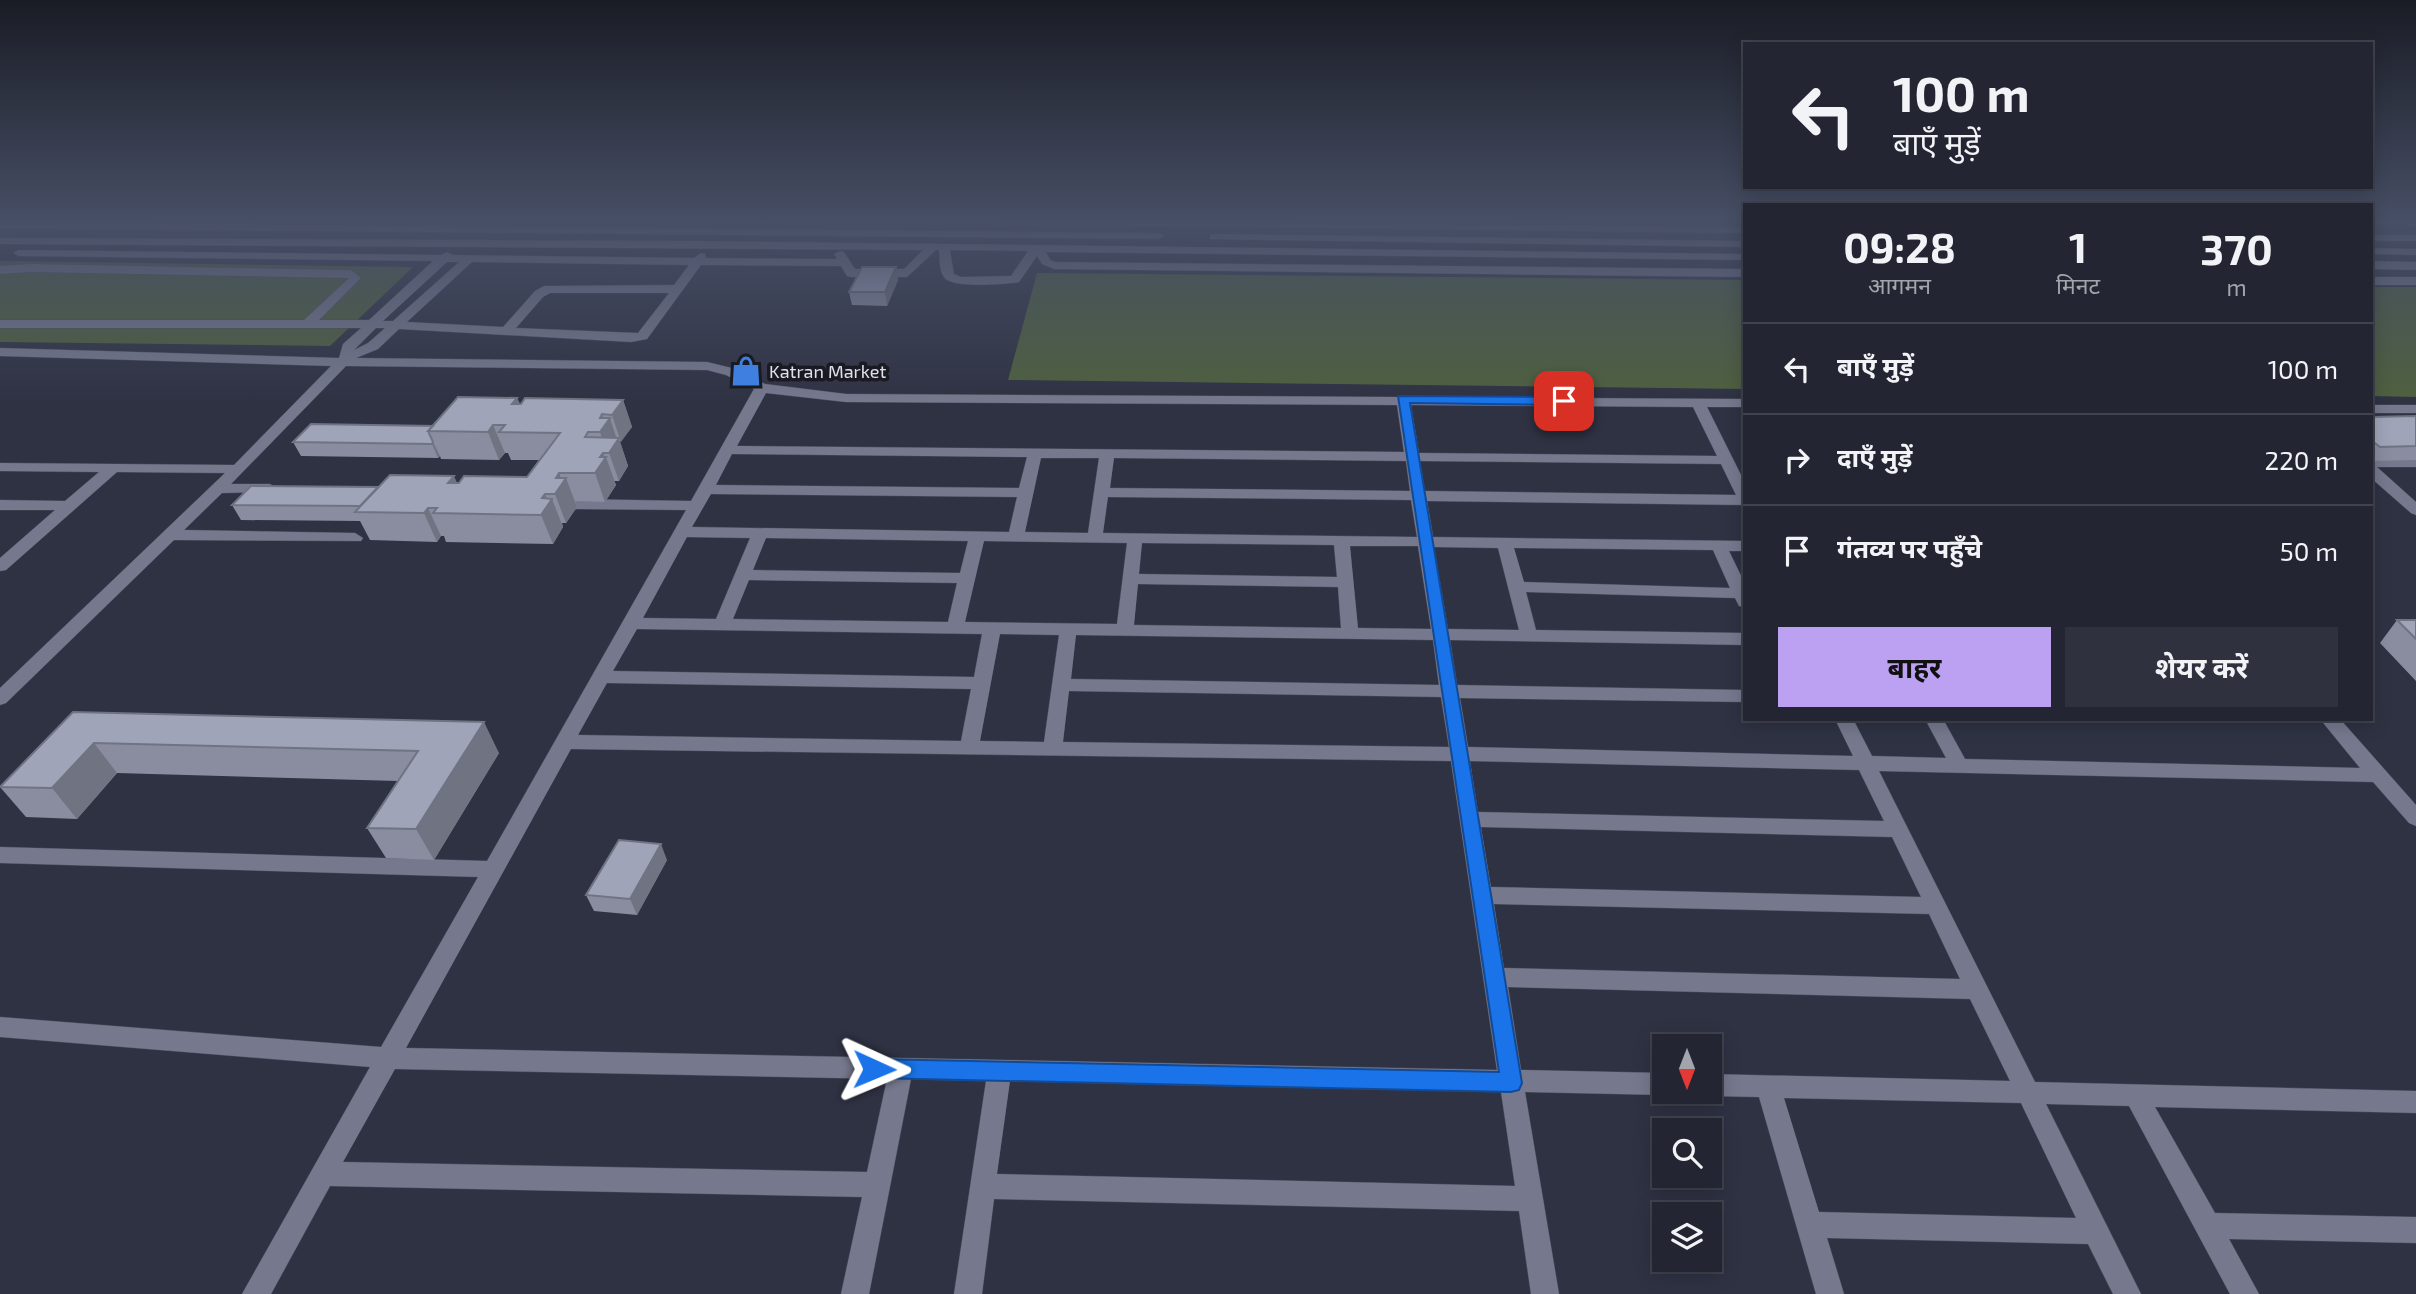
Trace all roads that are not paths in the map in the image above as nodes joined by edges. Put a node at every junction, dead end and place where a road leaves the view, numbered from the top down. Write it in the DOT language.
graph roads {
  1 [pos="353,281"];
  2 [pos="419,281"];
  3 [pos="442,281"];
  4 [pos="682,281"];
  5 [pos="676,289"];
  6 [pos="0,324"];
  7 [pos="307,324"];
  8 [pos="372,324"];
  9 [pos="394,325"];
  10 [pos="507,331"];
  11 [pos="0,352"];
  12 [pos="344,360"];
  13 [pos="762,388"];
  14 [pos="1403,399"];
  15 [pos="1698,402"];
  16 [pos="1743,403"];
  17 [pos="2373,409"];
  18 [pos="2416,410"];
  19 [pos="725,450"];
  20 [pos="1035,453"];
  21 [pos="1107,454"];
  22 [pos="1412,457"];
  23 [pos="1726,460"];
  24 [pos="2373,463"];
  25 [pos="2416,463"];
  26 [pos="0,467"];
  27 [pos="113,468"];
  28 [pos="238,469"];
  29 [pos="2373,472"];
  30 [pos="218,488"];
  31 [pos="280,489"];
  32 [pos="1102,492"];
  33 [pos="1026,493"];
  34 [pos="1417,495"];
  35 [pos="1743,495"];
  36 [pos="700,497"];
  37 [pos="1743,499"];
  38 [pos="572,504"];
  39 [pos="2413,504"];
  40 [pos="0,505"];
  41 [pos="69,506"];
  42 [pos="681,532"];
  43 [pos="760,533"];
  44 [pos="170,534"];
  45 [pos="976,536"];
  46 [pos="1016,536"];
  47 [pos="1096,537"];
  48 [pos="355,538"];
  49 [pos="1135,538"];
  50 [pos="1342,540"];
  51 [pos="1424,541"];
  52 [pos="1505,542"];
  53 [pos="1718,545"];
  54 [pos="1743,545"];
  55 [pos="0,546"];
  56 [pos="23,546"];
  57 [pos="0,566"];
  58 [pos="743,575"];
  59 [pos="967,578"];
  60 [pos="1130,579"];
  61 [pos="1345,583"];
  62 [pos="1517,587"];
  63 [pos="1743,598"];
  64 [pos="632,623"];
  65 [pos="722,624"];
  66 [pos="955,627"];
  67 [pos="992,628"];
  68 [pos="1068,628"];
  69 [pos="1125,629"];
  70 [pos="1350,632"];
  71 [pos="1440,633"];
  72 [pos="1529,635"];
  73 [pos="1743,639"];
  74 [pos="601,677"];
  75 [pos="981,683"];
  76 [pos="1061,685"];
  77 [pos="1449,690"];
  78 [pos="1743,696"];
  79 [pos="0,699"];
  80 [pos="1845,721"];
  81 [pos="1935,721"];
  82 [pos="2331,721"];
  83 [pos="566,742"];
  84 [pos="969,747"];
  85 [pos="1053,748"];
  86 [pos="1459,754"];
  87 [pos="1866,764"];
  88 [pos="1959,765"];
  89 [pos="2379,775"];
  90 [pos="2416,818"];
  91 [pos="1470,819"];
  92 [pos="1898,829"];
  93 [pos="0,855"];
  94 [pos="494,869"];
  95 [pos="1482,895"];
  96 [pos="1935,906"];
  97 [pos="1494,977"];
  98 [pos="1975,989"];
  99 [pos="0,1027"];
  100 [pos="388,1058"];
  101 [pos="901,1069"];
  102 [pos="999,1072"];
  103 [pos="1511,1083"];
  104 [pos="1652,1084"];
  105 [pos="1722,1085"];
  106 [pos="1768,1086"];
  107 [pos="2026,1094"];
  108 [pos="2136,1096"];
  109 [pos="2416,1102"];
  110 [pos="324,1174"];
  111 [pos="877,1185"];
  112 [pos="983,1186"];
  113 [pos="1530,1199"];
  114 [pos="1809,1225"];
  115 [pos="2207,1226"];
  116 [pos="2416,1230"];
  117 [pos="2095,1231"];
  118 [pos="257,1294"];
  119 [pos="855,1294"];
  120 [pos="968,1294"];
  121 [pos="1545,1294"];
  122 [pos="1829,1294"];
  123 [pos="2127,1294"];
  124 [pos="2245,1294"];
  1 -- 7 [label="street"];
  2 -- 8 [label="street"];
  3 -- 9 [label="street"];
  4 -- 5 [label="street"];
  5 -- 10 [label="street"];
  5 -- 10 [label="street"];
  6 -- 7 [label="street"];
  7 -- 8 [label="street"];
  8 -- 9 [label="street"];
  8 -- 12 [label="street"];
  9 -- 10 [label="street"];
  9 -- 12 [label="street"];
  11 -- 12 [label="street"];
  12 -- 13 [label="street"];
  12 -- 28 [label="street"];
  13 -- 14 [label="street"];
  13 -- 19 [label="street"];
  14 -- 15 [label="street"];
  14 -- 22 [label="street"];
  15 -- 16 [label="street"];
  15 -- 23 [label="street"];
  17 -- 18 [label="street"];
  19 -- 20 [label="street"];
  19 -- 36 [label="street"];
  20 -- 21 [label="street"];
  20 -- 33 [label="street"];
  21 -- 22 [label="street"];
  21 -- 32 [label="street"];
  22 -- 23 [label="street"];
  22 -- 34 [label="street"];
  23 -- 35 [label="street"];
  24 -- 25 [label="street"];
  26 -- 27 [label="street"];
  27 -- 28 [label="street"];
  27 -- 41 [label="street"];
  28 -- 30 [label="street"];
  29 -- 39 [label="street"];
  30 -- 31 [label="street"];
  30 -- 44 [label="street"];
  32 -- 34 [label="street"];
  32 -- 47 [label="street"];
  33 -- 36 [label="street"];
  33 -- 46 [label="street"];
  34 -- 37 [label="street"];
  34 -- 51 [label="street"];
  36 -- 38 [label="street"];
  36 -- 42 [label="street"];
  40 -- 41 [label="street"];
  41 -- 56 [label="street"];
  42 -- 43 [label="street"];
  42 -- 64 [label="street"];
  43 -- 45 [label="street"];
  43 -- 58 [label="street"];
  44 -- 48 [label="street"];
  44 -- 79 [label="street"];
  45 -- 46 [label="street"];
  45 -- 59 [label="street"];
  46 -- 47 [label="street"];
  47 -- 49 [label="street"];
  49 -- 50 [label="street"];
  49 -- 60 [label="street"];
  50 -- 51 [label="street"];
  50 -- 61 [label="street"];
  51 -- 52 [label="street"];
  51 -- 71 [label="street"];
  52 -- 53 [label="street"];
  52 -- 62 [label="street"];
  53 -- 54 [label="street"];
  53 -- 63 [label="street"];
  55 -- 56 [label="street"];
  56 -- 57 [label="street"];
  58 -- 59 [label="street"];
  58 -- 65 [label="street"];
  59 -- 66 [label="street"];
  60 -- 61 [label="street"];
  60 -- 69 [label="street"];
  61 -- 70 [label="street"];
  62 -- 63 [label="street"];
  62 -- 72 [label="street"];
  64 -- 65 [label="street"];
  64 -- 74 [label="street"];
  65 -- 66 [label="street"];
  66 -- 67 [label="street"];
  67 -- 68 [label="street"];
  67 -- 75 [label="street"];
  68 -- 69 [label="street"];
  68 -- 76 [label="street"];
  69 -- 70 [label="street"];
  70 -- 71 [label="street"];
  71 -- 72 [label="street"];
  71 -- 77 [label="street"];
  72 -- 73 [label="street"];
  74 -- 75 [label="street"];
  74 -- 83 [label="street"];
  75 -- 84 [label="street"];
  76 -- 77 [label="street"];
  76 -- 85 [label="street"];
  77 -- 78 [label="street"];
  77 -- 86 [label="street"];
  80 -- 87 [label="street"];
  81 -- 88 [label="street"];
  82 -- 89 [label="street"];
  83 -- 84 [label="street"];
  83 -- 94 [label="street"];
  84 -- 85 [label="street"];
  85 -- 86 [label="street"];
  86 -- 87 [label="street"];
  86 -- 91 [label="street"];
  87 -- 88 [label="street"];
  87 -- 92 [label="street"];
  88 -- 89 [label="street"];
  89 -- 90 [label="street"];
  91 -- 92 [label="street"];
  91 -- 95 [label="street"];
  92 -- 96 [label="street"];
  93 -- 94 [label="street"];
  94 -- 100 [label="street"];
  95 -- 96 [label="street"];
  95 -- 97 [label="street"];
  96 -- 98 [label="street"];
  97 -- 98 [label="street"];
  97 -- 103 [label="street"];
  98 -- 107 [label="street"];
  99 -- 100 [label="street"];
  100 -- 101 [label="street"];
  100 -- 110 [label="street"];
  101 -- 102 [label="street"];
  101 -- 111 [label="street"];
  102 -- 103 [label="street"];
  102 -- 112 [label="street"];
  103 -- 104 [label="street"];
  103 -- 113 [label="street"];
  105 -- 106 [label="street"];
  106 -- 107 [label="street"];
  106 -- 114 [label="street"];
  107 -- 108 [label="street"];
  107 -- 117 [label="street"];
  108 -- 109 [label="street"];
  108 -- 115 [label="street"];
  110 -- 111 [label="street"];
  110 -- 118 [label="street"];
  111 -- 119 [label="street"];
  112 -- 113 [label="street"];
  112 -- 120 [label="street"];
  113 -- 121 [label="street"];
  114 -- 117 [label="street"];
  114 -- 122 [label="street"];
  115 -- 116 [label="street"];
  115 -- 124 [label="street"];
  117 -- 123 [label="street"];
}
